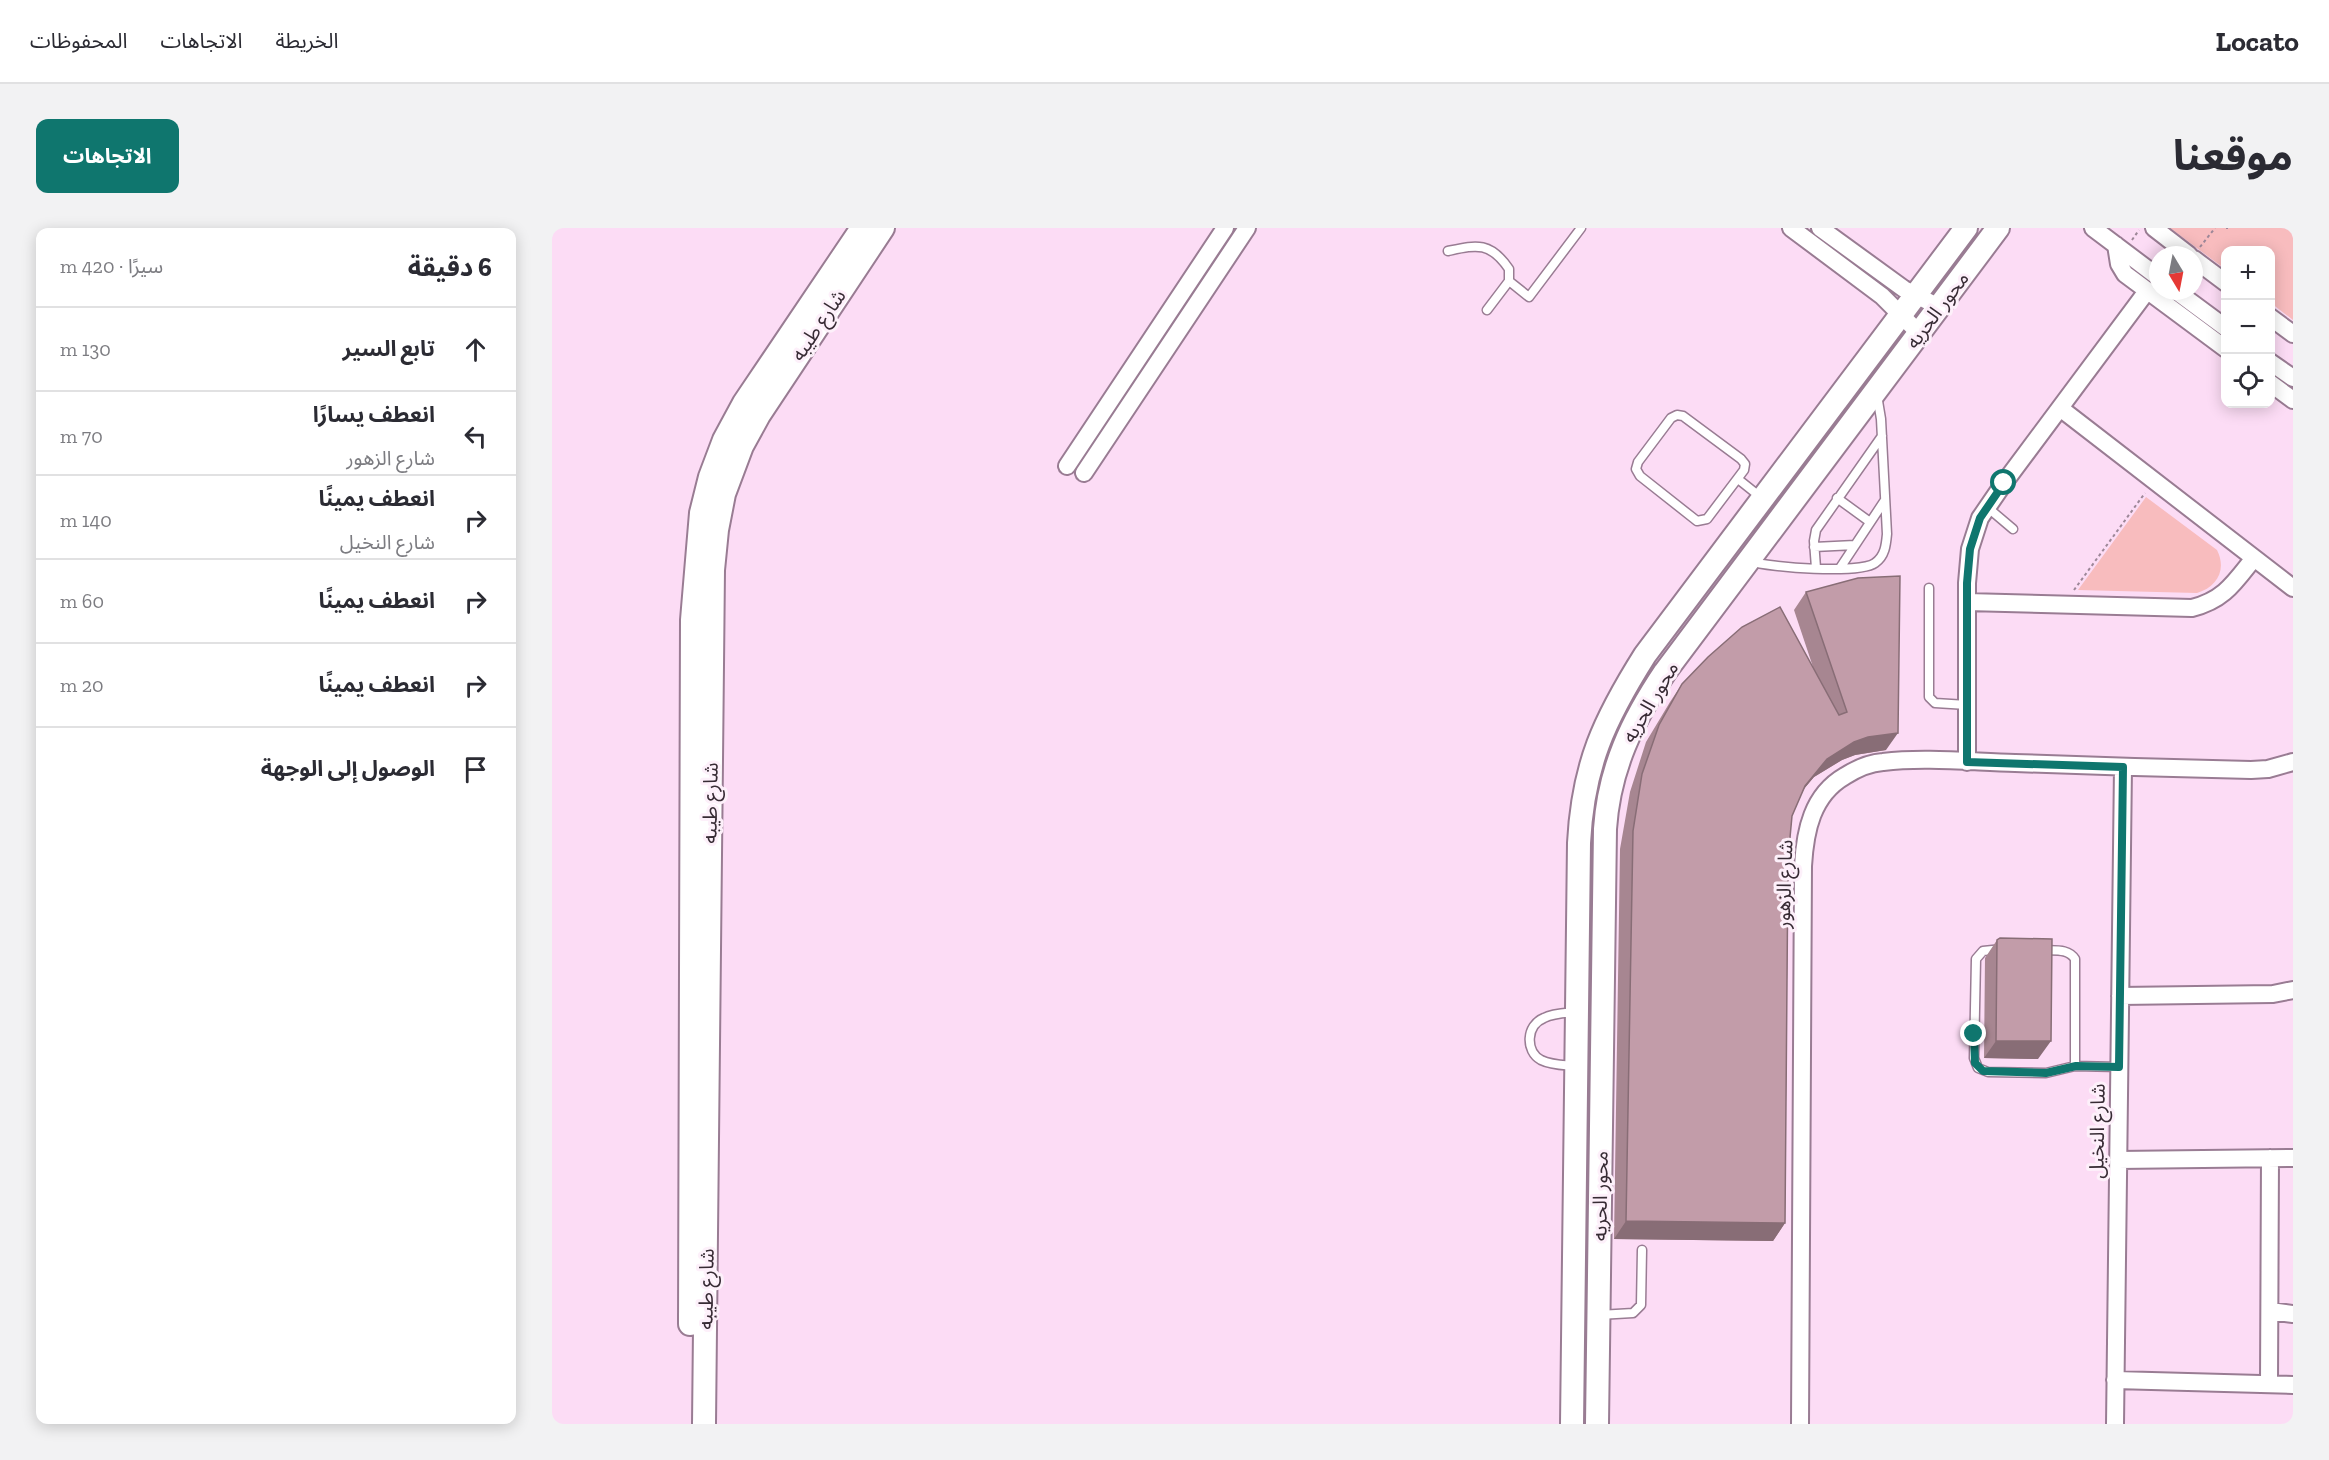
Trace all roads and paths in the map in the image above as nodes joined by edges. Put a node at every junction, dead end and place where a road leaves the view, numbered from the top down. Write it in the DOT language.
graph roads {
  1 [pos="862,228"];
  2 [pos="883,228"];
  3 [pos="1225,228"];
  4 [pos="1247,228"];
  5 [pos="1581,228"];
  6 [pos="1791,228"];
  7 [pos="1821,228"];
  8 [pos="1998,228"];
  9 [pos="2093,228"];
  10 [pos="2154,228"];
  11 [pos="2215,228"];
  12 [pos="1960,232"];
  13 [pos="2116,245"];
  14 [pos="2183,246"];
  15 [pos="2200,246"];
  16 [pos="1448,251"];
  17 [pos="851,259"];
  18 [pos="2203,261"];
  19 [pos="2149,270"];
  20 [pos="2221,278"];
  21 [pos="1509,281"];
  22 [pos="2147,291"];
  23 [pos="1916,296"];
  24 [pos="2188,300"];
  25 [pos="1939,306"];
  26 [pos="1487,310"];
  27 [pos="1902,315"];
  28 [pos="2275,320"];
  29 [pos="2221,324"];
  30 [pos="1919,333"];
  31 [pos="2293,334"];
  32 [pos="2221,346"];
  33 [pos="2275,365"];
  34 [pos="2293,378"];
  35 [pos="2275,386"];
  36 [pos="1877,391"];
  37 [pos="2293,400"];
  38 [pos="2060,408"];
  39 [pos="1882,435"];
  40 [pos="1067,466"];
  41 [pos="1084,473"];
  42 [pos="1738,479"];
  43 [pos="2154,481"];
  44 [pos="1838,498"];
  45 [pos="1763,499"];
  46 [pos="1885,499"];
  47 [pos="1987,507"];
  48 [pos="1870,522"];
  49 [pos="2013,529"];
  50 [pos="1855,545"];
  51 [pos="1814,547"];
  52 [pos="2254,558"];
  53 [pos="1750,561"];
  54 [pos="1816,568"];
  55 [pos="1840,568"];
  56 [pos="1929,588"];
  57 [pos="2293,588"];
  58 [pos="2084,592"];
  59 [pos="1967,602"];
  60 [pos="1967,705"];
  61 [pos="1967,762"];
  62 [pos="2293,762"];
  63 [pos="2123,767"];
  64 [pos="2010,950"];
  65 [pos="2032,950"];
  66 [pos="2293,990"];
  67 [pos="2120,996"];
  68 [pos="1577,1012"];
  69 [pos="1576,1066"];
  70 [pos="2076,1066"];
  71 [pos="2119,1067"];
  72 [pos="2270,1158"];
  73 [pos="2293,1158"];
  74 [pos="2118,1160"];
  75 [pos="1642,1250"];
  76 [pos="2270,1311"];
  77 [pos="2293,1314"];
  78 [pos="1599,1315"];
  79 [pos="2115,1380"];
  80 [pos="2269,1384"];
  81 [pos="2293,1385"];
  82 [pos="690,1424"];
  83 [pos="704,1424"];
  84 [pos="1572,1424"];
  85 [pos="1597,1424"];
  86 [pos="1800,1424"];
  87 [pos="2115,1424"];
  1 -- 17 [label="main road, شارع طيبه"];
  2 -- 17 [label="main road, شارع طيبه"];
  3 -- 40 [label="street"];
  4 -- 41 [label="street"];
  5 -- 21 [label="lane"];
  6 -- 27 [label="street"];
  7 -- 23 [label="street"];
  8 -- 25 [label="main road, محور الحريه"];
  9 -- 13 [label="street"];
  10 -- 14 [label="street"];
  11 -- 15 [label="path"];
  12 -- 23 [label="main road, محور الحريه"];
  13 -- 19 [label="street"];
  13 -- 22 [label="street"];
  16 -- 21 [label="lane"];
  17 -- 82 [label="main road, شارع طيبه"];
  17 -- 83 [label="main road, شارع طيبه"];
  18 -- 20 [label="street"];
  21 -- 26 [label="lane"];
  22 -- 32 [label="street"];
  22 -- 38 [label="street"];
  23 -- 25 [label="street"];
  23 -- 27 [label="main road, محور الحريه"];
  24 -- 29 [label="street"];
  25 -- 30 [label="main road, محور الحريه"];
  27 -- 30 [label="street"];
  27 -- 45 [label="main road, محور الحريه"];
  28 -- 31 [label="street"];
  30 -- 36 [label="main road, محور الحريه"];
  33 -- 34 [label="street"];
  35 -- 37 [label="street"];
  36 -- 39 [label="lane"];
  36 -- 53 [label="main road, محور الحريه"];
  38 -- 43 [label="street"];
  38 -- 47 [label="street"];
  39 -- 44 [label="lane"];
  39 -- 46 [label="lane"];
  42 -- 42 [label="lane"];
  42 -- 45 [label="lane"];
  43 -- 52 [label="street"];
  43 -- 58 [label="path"];
  44 -- 48 [label="lane"];
  44 -- 51 [label="lane"];
  45 -- 68 [label="main road, محور الحريه"];
  46 -- 48 [label="lane"];
  46 -- 55 [label="lane"];
  47 -- 49 [label="lane"];
  47 -- 59 [label="street"];
  48 -- 50 [label="lane"];
  50 -- 51 [label="lane"];
  50 -- 55 [label="lane"];
  51 -- 54 [label="lane"];
  52 -- 57 [label="street"];
  52 -- 59 [label="street"];
  53 -- 54 [label="lane"];
  53 -- 78 [label="main road, محور الحريه"];
  54 -- 55 [label="lane"];
  56 -- 60 [label="lane"];
  59 -- 60 [label="street"];
  60 -- 61 [label="street"];
  61 -- 63 [label="street, شارع الزهور"];
  61 -- 86 [label="street, شارع الزهور"];
  62 -- 63 [label="street, شارع الزهور"];
  63 -- 67 [label="street, شارع النخيل"];
  64 -- 70 [label="lane"];
  65 -- 70 [label="lane"];
  66 -- 67 [label="street"];
  67 -- 71 [label="street, شارع النخيل"];
  68 -- 69 [label="main road, محور الحريه"];
  68 -- 69 [label="lane"];
  69 -- 84 [label="main road, محور الحريه"];
  70 -- 71 [label="lane"];
  71 -- 74 [label="street, شارع النخيل"];
  72 -- 73 [label="street"];
  72 -- 74 [label="street"];
  72 -- 76 [label="street"];
  74 -- 79 [label="street, شارع النخيل"];
  75 -- 78 [label="lane"];
  76 -- 77 [label="street"];
  76 -- 80 [label="street"];
  78 -- 85 [label="main road, محور الحريه"];
  79 -- 80 [label="street"];
  79 -- 87 [label="street, شارع النخيل"];
  80 -- 81 [label="street"];
}
